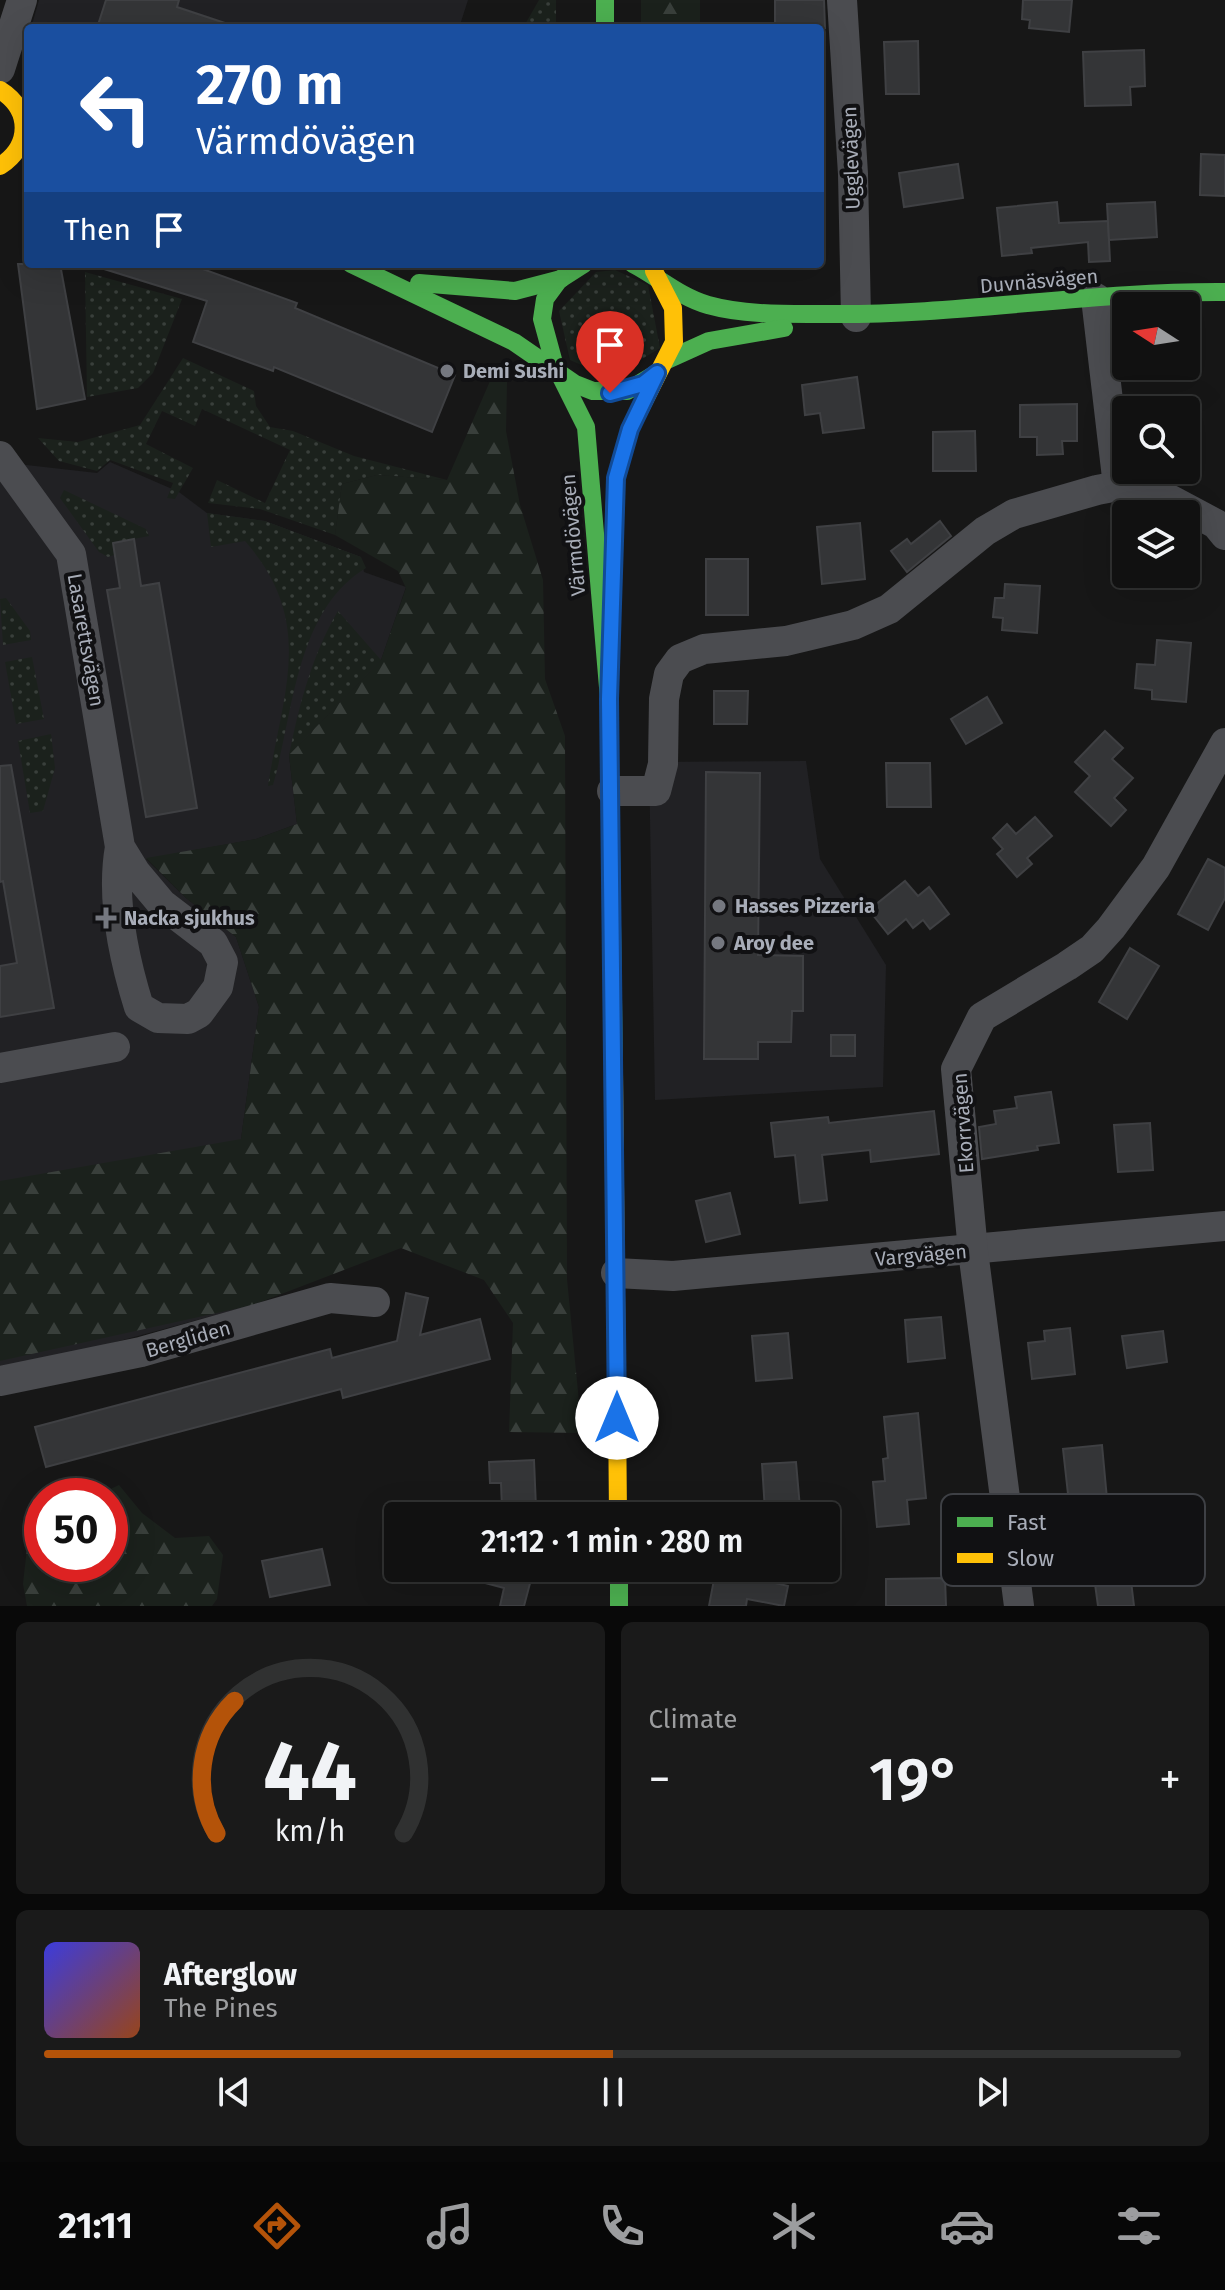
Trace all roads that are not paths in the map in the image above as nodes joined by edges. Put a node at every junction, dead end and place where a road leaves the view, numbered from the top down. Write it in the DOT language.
graph roads {
  1 [pos="22,0"];
  2 [pos="605,0"];
  3 [pos="842,0"];
  4 [pos="605,24"];
  5 [pos="0,69"];
  6 [pos="0,90"];
  7 [pos="24,114"];
  8 [pos="24,135"];
  9 [pos="15,159"];
  10 [pos="360,268"];
  11 [pos="564,272"];
  12 [pos="654,272"];
  13 [pos="386,279"];
  14 [pos="1225,292"];
  15 [pos="1096,298"];
  16 [pos="856,317"];
  17 [pos="662,366"];
  18 [pos="560,374"];
  19 [pos="0,456"];
  20 [pos="1118,486"];
  21 [pos="1225,535"];
  22 [pos="609,699"];
  23 [pos="1225,743"];
  24 [pos="612,791"];
  25 [pos="120,847"];
  26 [pos="115,1047"];
  27 [pos="0,1068"];
  28 [pos="1225,1226"];
  29 [pos="973,1251"];
  30 [pos="616,1273"];
  31 [pos="375,1302"];
  32 [pos="0,1381"];
  33 [pos="1004,1494"];
  34 [pos="618,1502"];
  35 [pos="619,1582"];
  36 [pos="1016,1586"];
  37 [pos="619,1606"];
  38 [pos="1019,1606"];
  1 -- 5 [label="street"];
  2 -- 4 [label="main road"];
  3 -- 16 [label="street, Ugglevägen"];
  6 -- 7 [label="main road"];
  8 -- 9 [label="main road"];
  10 -- 13 [label="main road"];
  11 -- 13 [label="main road"];
  11 -- 18 [label="main road, Värmdövägen"];
  12 -- 16 [label="main road, Duvnäsvägen"];
  12 -- 17 [label="main road, Värmdövägen"];
  13 -- 18 [label="main road"];
  14 -- 15 [label="main road, Duvnäsvägen"];
  15 -- 16 [label="main road, Duvnäsvägen"];
  15 -- 20 [label="street"];
  16 -- 17 [label="main road, Duvnäsvägen"];
  17 -- 18 [label="main road"];
  17 -- 22 [label="main road, Värmdövägen"];
  18 -- 22 [label="main road, Värmdövägen"];
  19 -- 25 [label="street, Lasarettsvägen"];
  20 -- 21 [label="street"];
  20 -- 24 [label="street"];
  22 -- 24 [label="main road, Värmdövägen"];
  23 -- 29 [label="street, Ekorrvägen"];
  24 -- 30 [label="main road, Värmdövägen"];
  25 -- 25 [label="street, Lasarettsvägen"];
  26 -- 27 [label="street"];
  28 -- 29 [label="street, Vargvägen"];
  29 -- 30 [label="street, Vargvägen"];
  29 -- 33 [label="street, Ekorrvägen"];
  30 -- 34 [label="main road, Värmdövägen"];
  31 -- 32 [label="street, Bergliden"];
  35 -- 37 [label="main road"];
  36 -- 38 [label="street, Ekorrvägen"];
}
